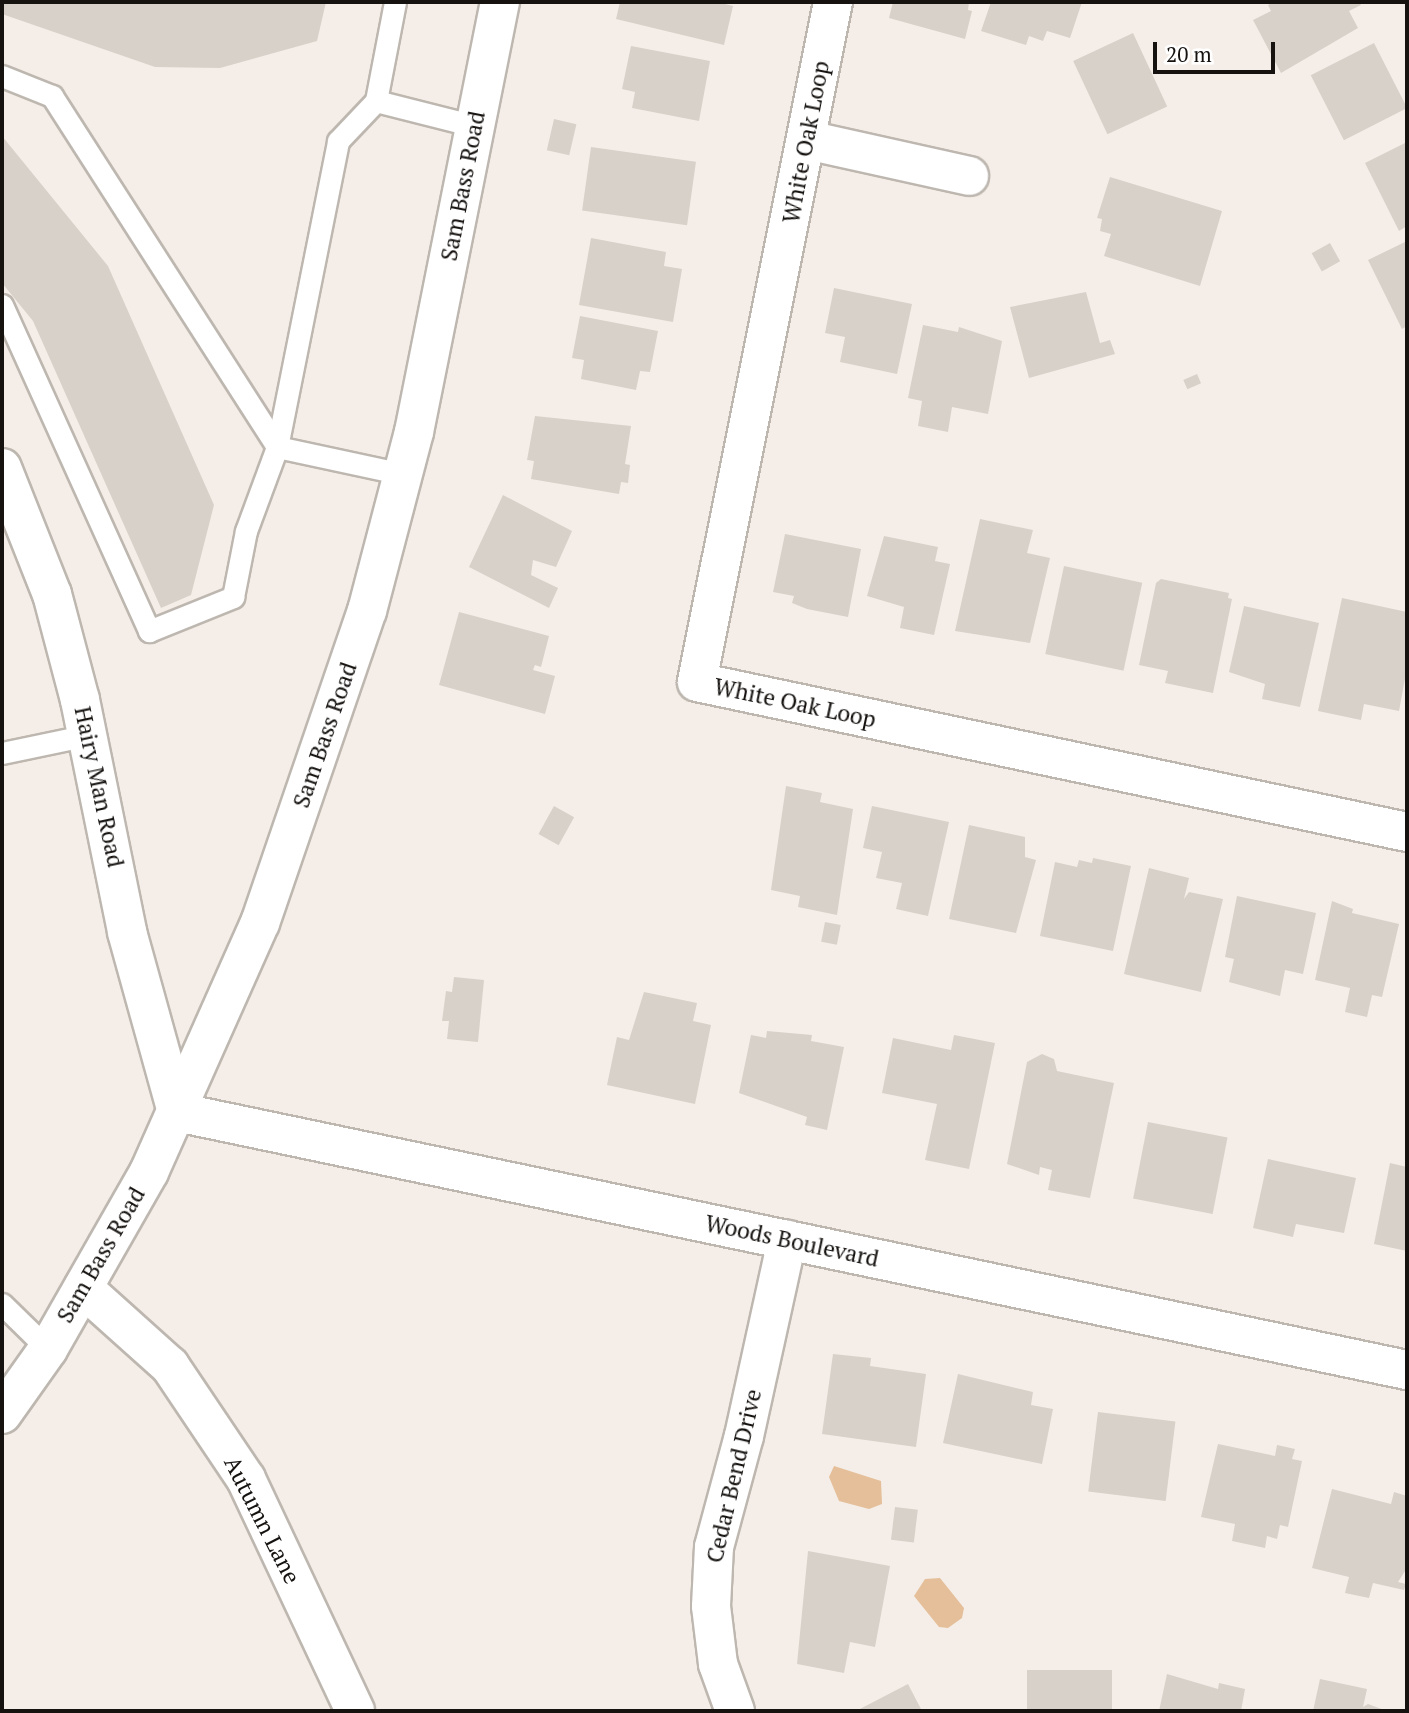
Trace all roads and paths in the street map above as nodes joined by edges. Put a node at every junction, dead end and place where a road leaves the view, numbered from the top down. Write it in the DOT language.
graph roads {
  1 [pos="395,2"];
  2 [pos="500,2"];
  3 [pos="833,2"];
  4 [pos="2,76"];
  5 [pos="376,101"];
  6 [pos="475,126"];
  7 [pos="807,140"];
  8 [pos="970,176"];
  9 [pos="2,305"];
  10 [pos="277,447"];
  11 [pos="2,468"];
  12 [pos="403,474"];
  13 [pos="10,507"];
  14 [pos="88,735"];
  15 [pos="2,753"];
  16 [pos="1407,832"];
  17 [pos="177,1112"];
  18 [pos="787,1240"];
  19 [pos="83,1288"];
  20 [pos="2,1304"];
  21 [pos="48,1349"];
  22 [pos="1407,1370"];
  23 [pos="2,1414"];
  24 [pos="355,1711"];
  25 [pos="735,1711"];
  1 -- 5 [label="lane"];
  2 -- 6 [label="street, Sam Bass Road"];
  3 -- 7 [label="street, White Oak Loop"];
  4 -- 10 [label="lane"];
  5 -- 6 [label="lane"];
  5 -- 10 [label="lane"];
  6 -- 12 [label="street, Sam Bass Road"];
  7 -- 8 [label="street"];
  7 -- 16 [label="street, White Oak Loop"];
  9 -- 10 [label="lane"];
  10 -- 12 [label="lane"];
  11 -- 13 [label="street, Hairy Man Road"];
  12 -- 17 [label="street, Sam Bass Road"];
  13 -- 14 [label="street, Hairy Man Road"];
  14 -- 15 [label="lane"];
  14 -- 17 [label="street, Hairy Man Road"];
  17 -- 18 [label="street, Woods Boulevard"];
  17 -- 19 [label="street, Sam Bass Road"];
  18 -- 22 [label="street, Woods Boulevard"];
  18 -- 25 [label="street, Cedar Bend Drive"];
  19 -- 21 [label="street, Sam Bass Road"];
  19 -- 24 [label="street, Autumn Lane"];
  20 -- 21 [label="lane"];
  21 -- 23 [label="street, Sam Bass Road"];
}
